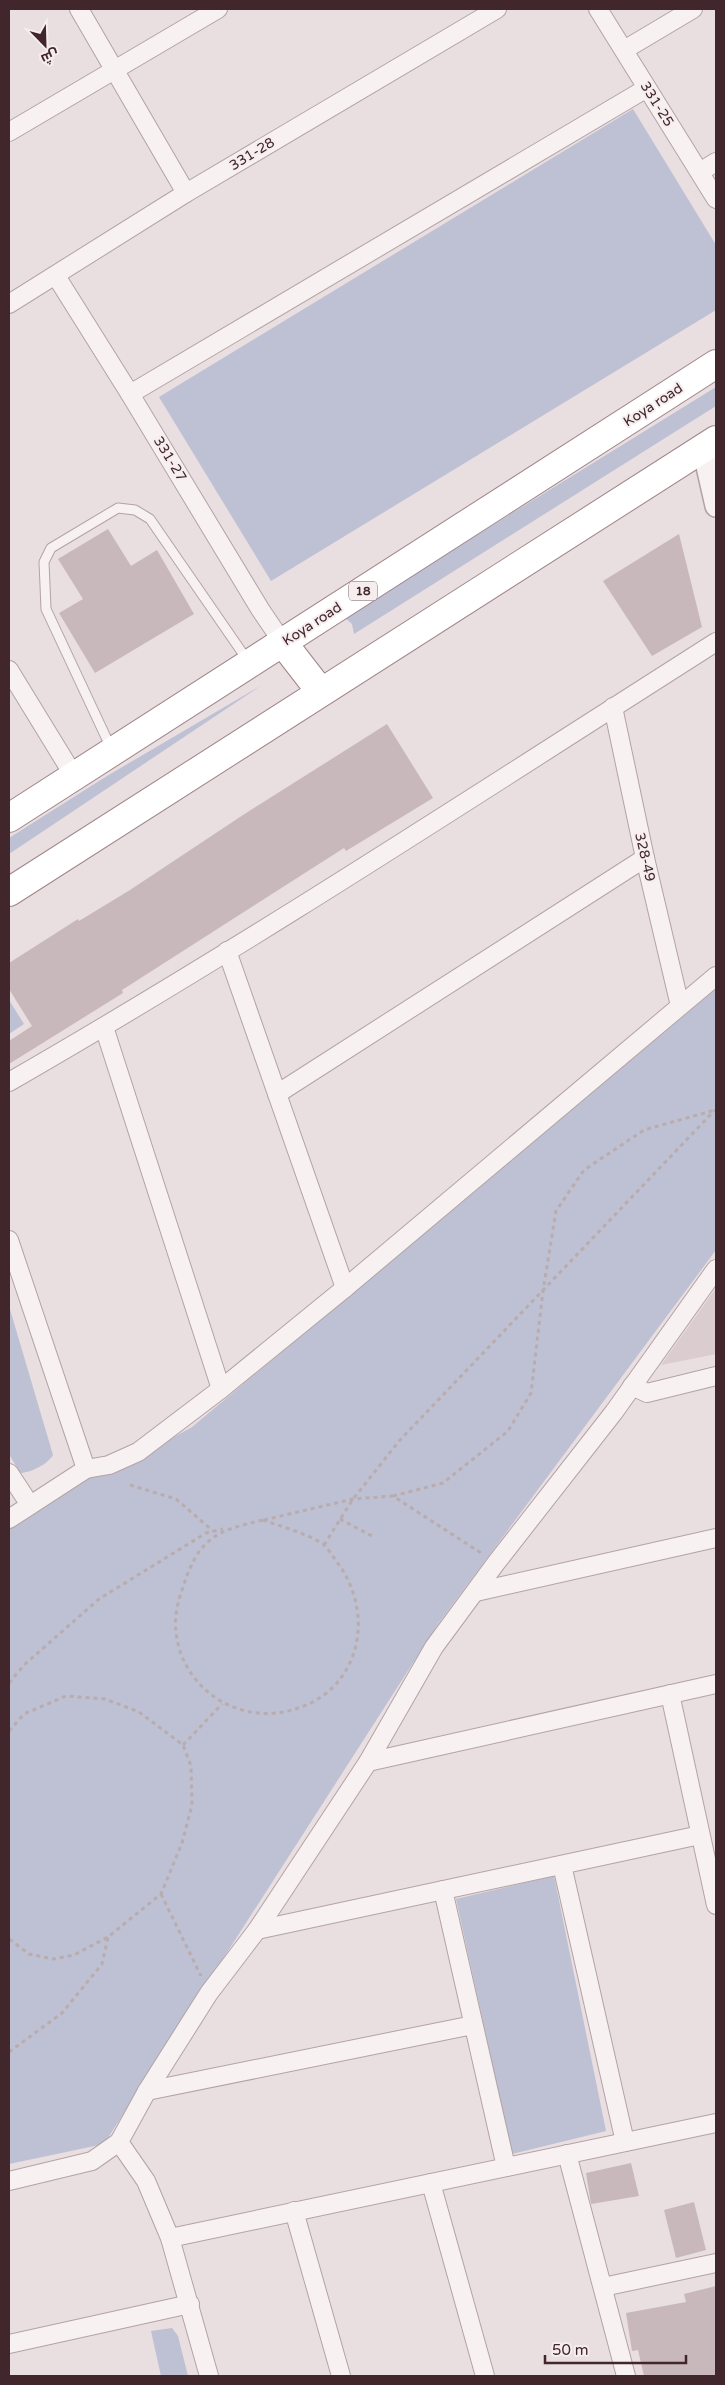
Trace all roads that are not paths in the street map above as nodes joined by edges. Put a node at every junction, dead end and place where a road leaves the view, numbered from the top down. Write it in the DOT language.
graph roads {
  1 [pos="78,9"];
  2 [pos="218,9"];
  3 [pos="497,9"];
  4 [pos="598,9"];
  5 [pos="693,9"];
  6 [pos="624,50"];
  7 [pos="114,69"];
  8 [pos="647,88"];
  9 [pos="9,132"];
  10 [pos="716,162"];
  11 [pos="700,172"];
  12 [pos="186,193"];
  13 [pos="716,199"];
  14 [pos="56,276"];
  15 [pos="9,304"];
  16 [pos="716,364"];
  17 [pos="130,394"];
  18 [pos="710,444"];
  19 [pos="716,506"];
  20 [pos="716,642"];
  21 [pos="283,643"];
  22 [pos="250,663"];
  23 [pos="9,670"];
  24 [pos="321,692"];
  25 [pos="614,707"];
  26 [pos="113,751"];
  27 [pos="74,776"];
  28 [pos="9,818"];
  29 [pos="645,858"];
  30 [pos="9,892"];
  31 [pos="227,951"];
  32 [pos="716,976"];
  33 [pos="680,1006"];
  34 [pos="104,1027"];
  35 [pos="9,1082"];
  36 [pos="277,1094"];
  37 [pos="9,1240"];
  38 [pos="716,1269"];
  39 [pos="346,1288"];
  40 [pos="716,1376"];
  41 [pos="632,1386"];
  42 [pos="221,1389"];
  43 [pos="86,1469"];
  44 [pos="9,1473"];
  45 [pos="30,1506"];
  46 [pos="9,1519"];
  47 [pos="716,1538"];
  48 [pos="476,1592"];
  49 [pos="716,1684"];
  50 [pos="670,1694"];
  51 [pos="368,1762"];
  52 [pos="700,1835"];
  53 [pos="562,1865"];
  54 [pos="443,1890"];
  55 [pos="716,1905"];
  56 [pos="257,1930"];
  57 [pos="472,2025"];
  58 [pos="147,2091"];
  59 [pos="716,2123"];
  60 [pos="119,2142"];
  61 [pos="625,2142"];
  62 [pos="567,2154"];
  63 [pos="506,2167"];
  64 [pos="9,2181"];
  65 [pos="430,2183"];
  66 [pos="294,2211"];
  67 [pos="170,2238"];
  68 [pos="716,2263"];
  69 [pos="603,2287"];
  70 [pos="190,2304"];
  71 [pos="9,2344"];
  72 [pos="209,2376"];
  73 [pos="341,2376"];
  74 [pos="485,2376"];
  75 [pos="626,2376"];
  1 -- 7 [label="street"];
  2 -- 7 [label="street"];
  3 -- 12 [label="street, 331-28"];
  4 -- 6 [label="street, 331-25"];
  5 -- 6 [label="street"];
  6 -- 8 [label="street, 331-25"];
  7 -- 9 [label="street"];
  7 -- 12 [label="street"];
  8 -- 11 [label="street, 331-25"];
  8 -- 17 [label="street"];
  10 -- 11 [label="street"];
  11 -- 13 [label="street, 331-25"];
  12 -- 14 [label="street, 331-28"];
  14 -- 15 [label="street, 331-28"];
  14 -- 17 [label="street, 331-27"];
  16 -- 21 [label="highway, Koya road / 18"];
  17 -- 21 [label="street, 331-27"];
  18 -- 19 [label="street"];
  18 -- 24 [label="highway"];
  20 -- 25 [label="street"];
  21 -- 22 [label="highway, Koya road / 18"];
  21 -- 24 [label="highway"];
  22 -- 26 [label="highway, Koya road / 18"];
  22 -- 26 [label="lane"];
  23 -- 27 [label="street"];
  24 -- 30 [label="highway"];
  25 -- 29 [label="street, 328-49"];
  25 -- 31 [label="street"];
  26 -- 27 [label="highway, Koya road / 18"];
  27 -- 28 [label="highway, Koya road / 18"];
  29 -- 33 [label="street, 328-49"];
  29 -- 36 [label="street"];
  31 -- 34 [label="street"];
  31 -- 36 [label="street"];
  32 -- 33 [label="street"];
  33 -- 39 [label="street"];
  34 -- 35 [label="street"];
  34 -- 42 [label="street"];
  36 -- 39 [label="street"];
  37 -- 43 [label="street"];
  38 -- 41 [label="street"];
  39 -- 42 [label="street"];
  40 -- 41 [label="street"];
  41 -- 48 [label="street"];
  42 -- 43 [label="street"];
  43 -- 45 [label="street"];
  44 -- 45 [label="street"];
  45 -- 46 [label="street"];
  47 -- 48 [label="street"];
  48 -- 51 [label="street"];
  49 -- 50 [label="street"];
  50 -- 51 [label="street"];
  50 -- 52 [label="street"];
  51 -- 56 [label="street"];
  52 -- 53 [label="street"];
  52 -- 55 [label="street"];
  53 -- 54 [label="street"];
  53 -- 61 [label="street"];
  54 -- 56 [label="street"];
  54 -- 57 [label="street"];
  56 -- 58 [label="street"];
  57 -- 58 [label="street"];
  57 -- 63 [label="street"];
  58 -- 60 [label="street"];
  59 -- 61 [label="street"];
  60 -- 64 [label="street"];
  60 -- 67 [label="street"];
  61 -- 62 [label="street"];
  62 -- 63 [label="street"];
  62 -- 69 [label="street"];
  63 -- 65 [label="street"];
  65 -- 66 [label="street"];
  65 -- 74 [label="street"];
  66 -- 67 [label="street"];
  66 -- 73 [label="street"];
  67 -- 70 [label="street"];
  68 -- 69 [label="street"];
  69 -- 75 [label="street"];
  70 -- 71 [label="street"];
  70 -- 72 [label="street"];
}
